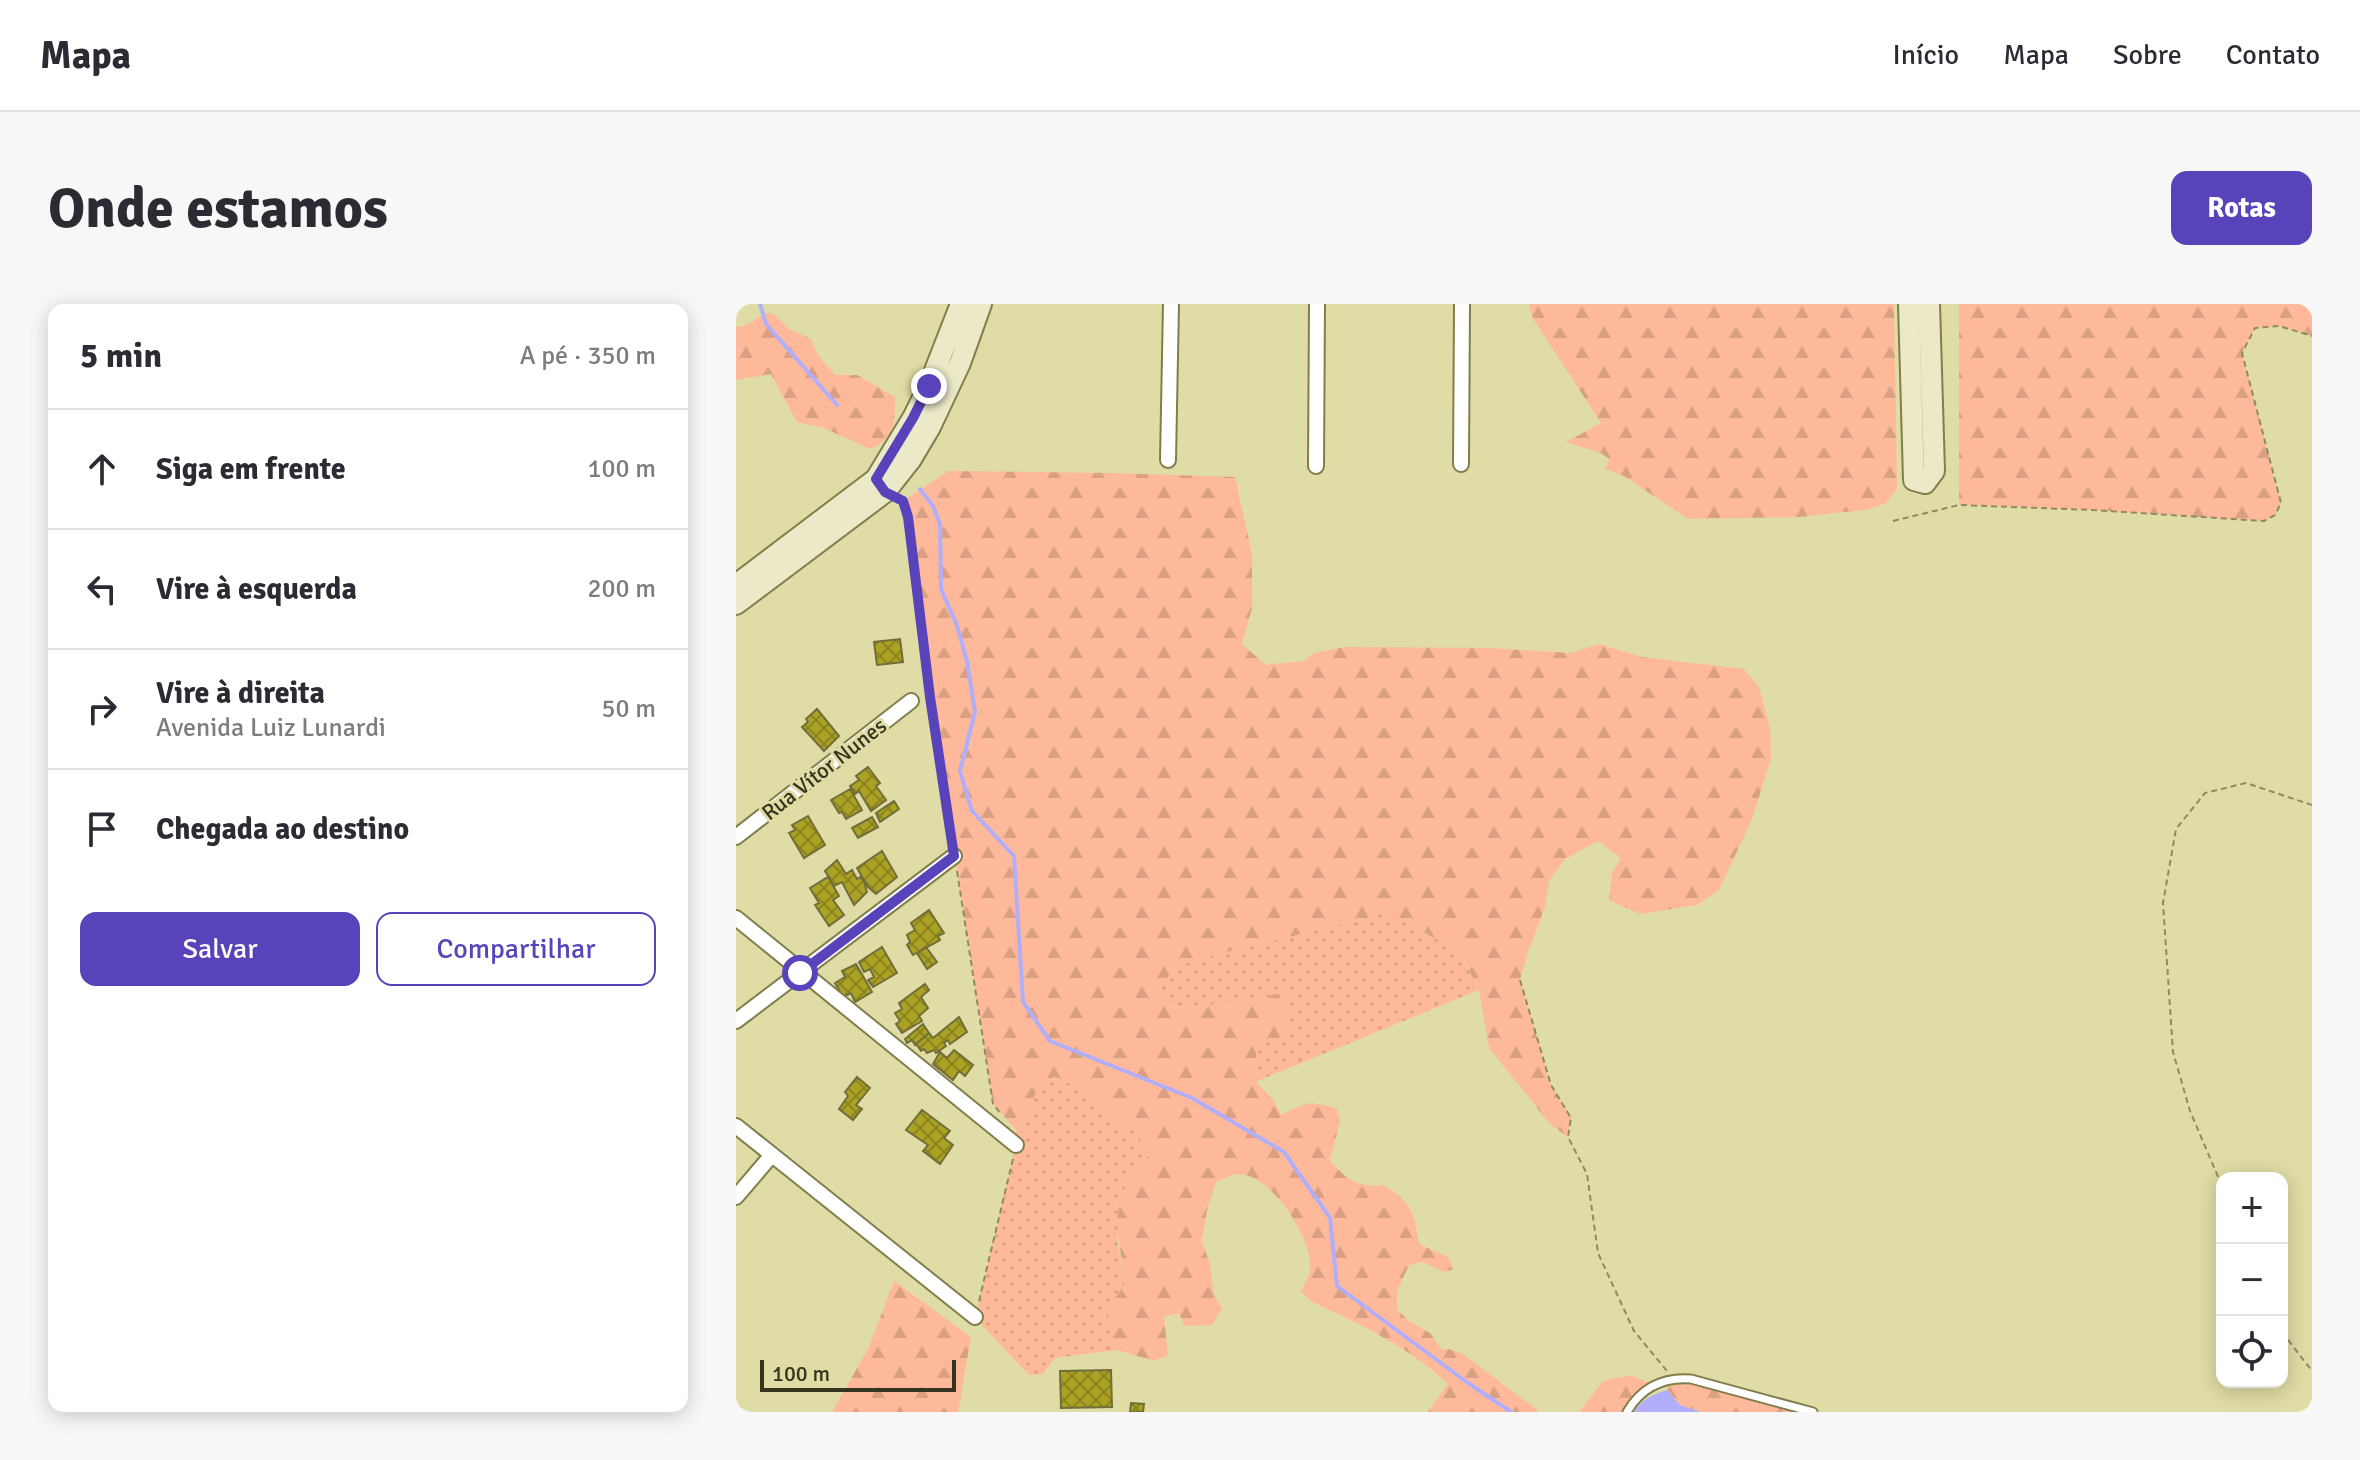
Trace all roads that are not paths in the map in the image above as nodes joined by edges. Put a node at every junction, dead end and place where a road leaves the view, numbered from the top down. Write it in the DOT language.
graph roads {
  1 [pos="961,304"];
  2 [pos="981,304"];
  3 [pos="1171,304"];
  4 [pos="1317,304"];
  5 [pos="1462,304"];
  6 [pos="1909,304"];
  7 [pos="1929,304"];
  8 [pos="1168,460"];
  9 [pos="1461,464"];
  10 [pos="1316,466"];
  11 [pos="880,486"];
  12 [pos="736,585"];
  13 [pos="736,604"];
  14 [pos="911,701"];
  15 [pos="736,837"];
  16 [pos="954,856"];
  17 [pos="736,918"];
  18 [pos="800,973"];
  19 [pos="736,1021"];
  20 [pos="736,1126"];
  21 [pos="1016,1145"];
  22 [pos="771,1156"];
  23 [pos="736,1197"];
  24 [pos="975,1317"];
  25 [pos="1627,1412"];
  26 [pos="1813,1412"];
  1 -- 11 [label="street"];
  2 -- 11 [label="street"];
  3 -- 8 [label="street"];
  4 -- 10 [label="street"];
  5 -- 9 [label="street"];
  6 -- 7 [label="street"];
  11 -- 12 [label="street"];
  11 -- 13 [label="street"];
  14 -- 15 [label="street, Rua Vítor Nunes"];
  16 -- 18 [label="street"];
  17 -- 18 [label="street"];
  18 -- 19 [label="street"];
  18 -- 21 [label="street"];
  20 -- 22 [label="street"];
  22 -- 23 [label="street"];
  22 -- 24 [label="street"];
  25 -- 26 [label="lane"];
}
